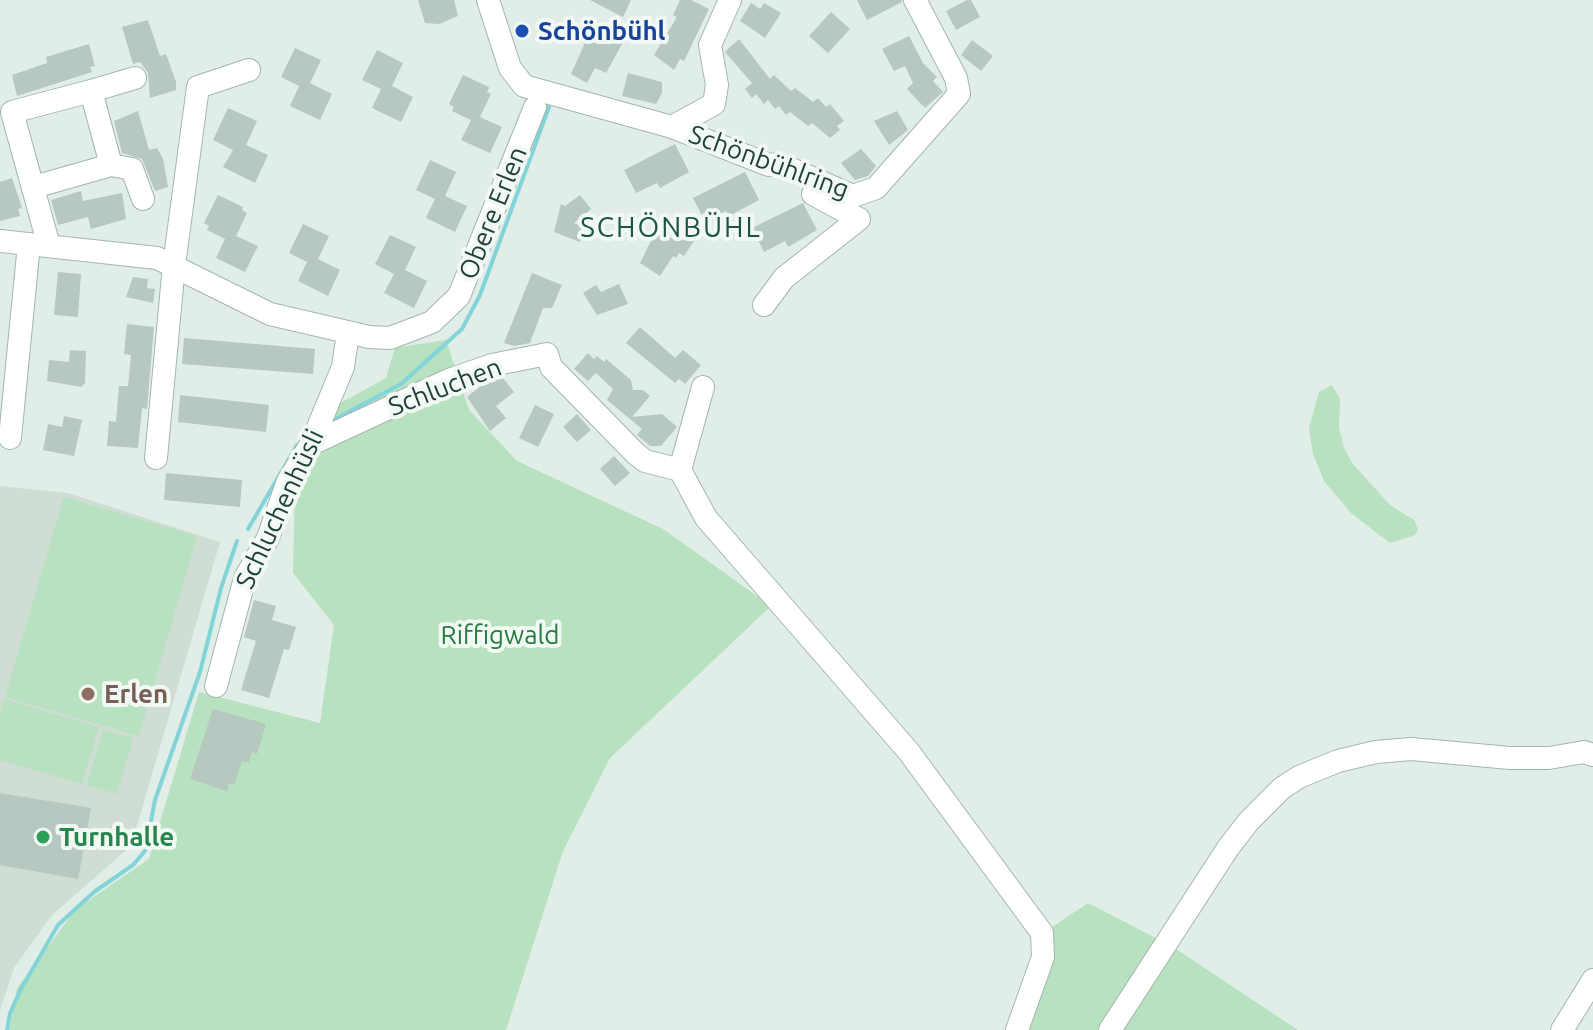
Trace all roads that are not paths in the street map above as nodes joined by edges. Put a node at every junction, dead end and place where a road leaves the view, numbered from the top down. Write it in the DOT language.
graph roads {
  1 [pos="512,0"];
  2 [pos="730,0"];
  3 [pos="915,0"];
  4 [pos="489,4"];
  5 [pos="249,70"];
  6 [pos="135,78"];
  7 [pos="91,91"];
  8 [pos="6,105"];
  9 [pos="535,107"];
  10 [pos="672,127"];
  11 [pos="111,165"];
  12 [pos="769,165"];
  13 [pos="34,187"];
  14 [pos="143,199"];
  15 [pos="0,241"];
  16 [pos="39,245"];
  17 [pos="174,265"];
  18 [pos="764,305"];
  19 [pos="348,333"];
  20 [pos="703,387"];
  21 [pos="10,438"];
  22 [pos="311,444"];
  23 [pos="156,458"];
  24 [pos="680,470"];
  25 [pos="216,686"];
  26 [pos="1593,755"];
  27 [pos="1593,980"];
  28 [pos="1017,1030"];
  29 [pos="1110,1030"];
  30 [pos="1562,1030"];
  1 -- 4 [label="street"];
  2 -- 10 [label="street, Schönbühlring"];
  3 -- 12 [label="street, Schönbühlring"];
  4 -- 10 [label="street, Schönbühlring"];
  5 -- 17 [label="street"];
  6 -- 7 [label="street"];
  7 -- 8 [label="street"];
  7 -- 11 [label="street"];
  8 -- 13 [label="street"];
  9 -- 19 [label="street, Obere Erlen"];
  10 -- 12 [label="street, Schönbühlring"];
  11 -- 13 [label="street"];
  11 -- 14 [label="street"];
  12 -- 18 [label="street"];
  13 -- 16 [label="street"];
  15 -- 16 [label="street, Obere Erlen"];
  16 -- 17 [label="street, Obere Erlen"];
  16 -- 21 [label="street"];
  17 -- 19 [label="street, Obere Erlen"];
  17 -- 23 [label="street"];
  19 -- 22 [label="street, Schluchenhüsli"];
  20 -- 24 [label="street"];
  22 -- 24 [label="street, Schluchen"];
  22 -- 25 [label="street, Schluchenhüsli"];
  24 -- 28 [label="street"];
  26 -- 29 [label="street"];
  27 -- 30 [label="street"];
}
